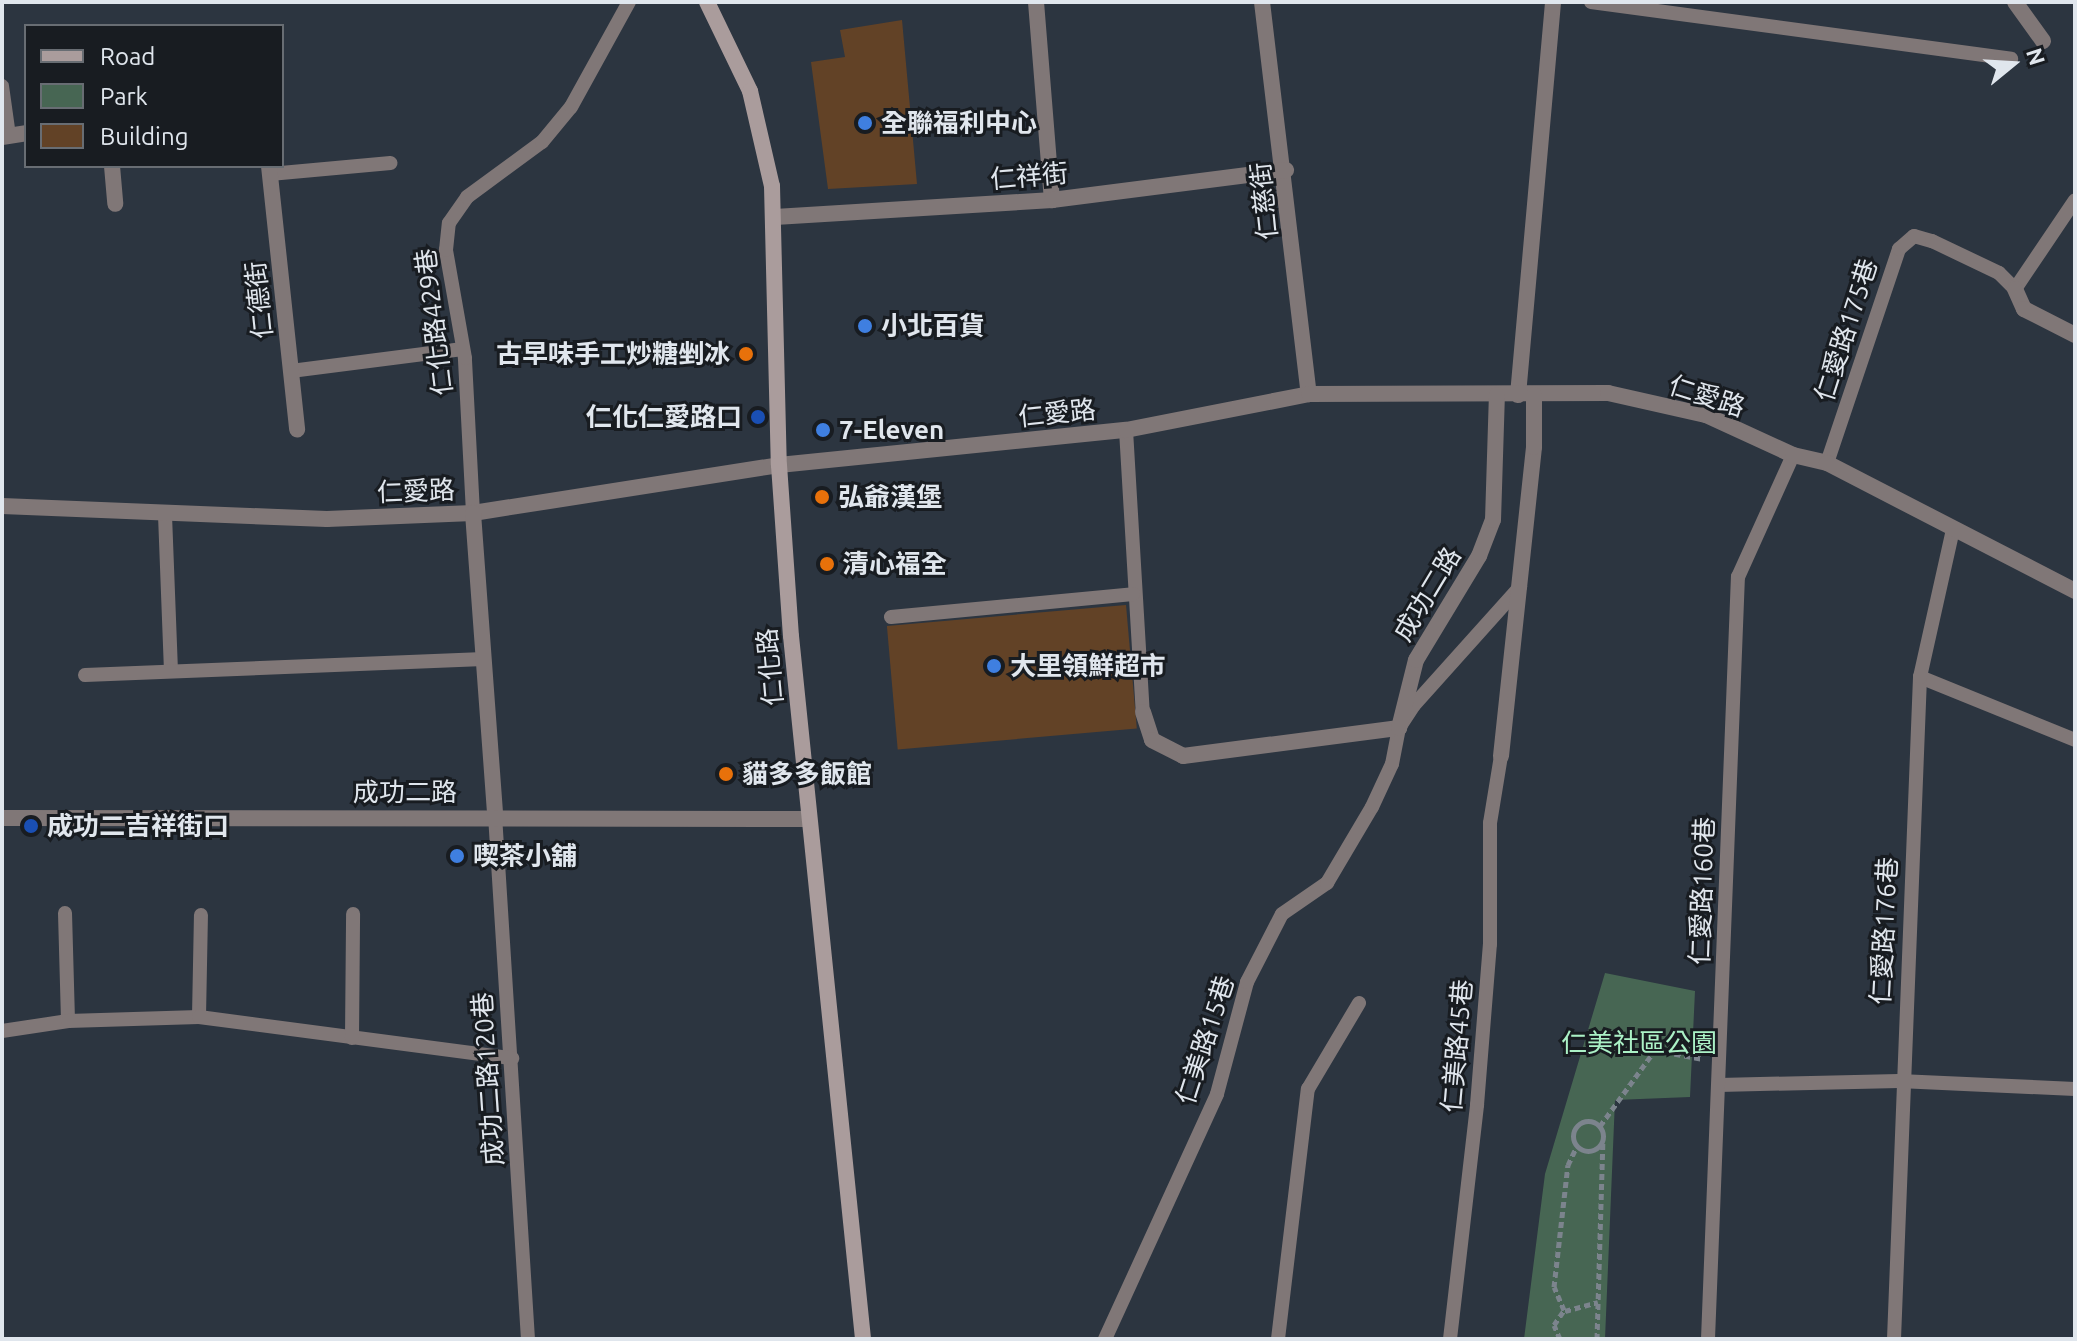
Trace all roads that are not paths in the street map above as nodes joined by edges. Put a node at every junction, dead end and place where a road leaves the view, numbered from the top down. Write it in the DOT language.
graph roads {
  1 [pos="629,2"];
  2 [pos="707,2"];
  3 [pos="1036,2"];
  4 [pos="1262,2"];
  5 [pos="1553,2"];
  6 [pos="1591,2"];
  7 [pos="2015,2"];
  8 [pos="2043,41"];
  9 [pos="2011,59"];
  10 [pos="2,86"];
  11 [pos="12,135"];
  12 [pos="390,163"];
  13 [pos="112,168"];
  14 [pos="269,170"];
  15 [pos="1286,170"];
  16 [pos="1052,200"];
  17 [pos="2075,200"];
  18 [pos="115,204"];
  19 [pos="775,217"];
  20 [pos="2015,289"];
  21 [pos="2075,335"];
  22 [pos="463,349"];
  23 [pos="291,371"];
  24 [pos="1309,394"];
  25 [pos="1497,395"];
  26 [pos="1526,395"];
  27 [pos="297,430"];
  28 [pos="1126,430"];
  29 [pos="1793,455"];
  30 [pos="1827,463"];
  31 [pos="779,465"];
  32 [pos="2,506"];
  33 [pos="473,513"];
  34 [pos="165,515"];
  35 [pos="1953,529"];
  36 [pos="1520,587"];
  37 [pos="2075,591"];
  38 [pos="1133,594"];
  39 [pos="891,617"];
  40 [pos="484,659"];
  41 [pos="171,671"];
  42 [pos="85,675"];
  43 [pos="1920,677"];
  44 [pos="1143,712"];
  45 [pos="1399,728"];
  46 [pos="2075,740"];
  47 [pos="1501,756"];
  48 [pos="495,815"];
  49 [pos="2,818"];
  50 [pos="807,819"];
  51 [pos="65,913"];
  52 [pos="353,914"];
  53 [pos="201,915"];
  54 [pos="1359,1003"];
  55 [pos="199,1017"];
  56 [pos="68,1021"];
  57 [pos="2,1031"];
  58 [pos="352,1038"];
  59 [pos="512,1058"];
  60 [pos="1899,1081"];
  61 [pos="1719,1085"];
  62 [pos="2075,1089"];
  63 [pos="528,1339"];
  64 [pos="863,1339"];
  65 [pos="1105,1339"];
  66 [pos="1278,1339"];
  67 [pos="1450,1339"];
  68 [pos="1708,1339"];
  69 [pos="1894,1339"];
  1 -- 22 [label="lane, 仁化路429巷"];
  2 -- 19 [label="main road, 仁化路"];
  3 -- 16 [label="street"];
  4 -- 15 [label="street, 仁慈街"];
  5 -- 26 [label="street"];
  6 -- 9 [label="lane"];
  7 -- 8 [label="street"];
  10 -- 11 [label="lane"];
  12 -- 14 [label="lane"];
  13 -- 18 [label="street"];
  14 -- 23 [label="street, 仁德街"];
  15 -- 16 [label="street, 仁祥街"];
  15 -- 24 [label="street, 仁慈街"];
  16 -- 19 [label="street, 仁祥街"];
  17 -- 20 [label="lane"];
  19 -- 31 [label="main road, 仁化路"];
  20 -- 21 [label="street, 仁愛路175巷"];
  20 -- 30 [label="lane, 仁愛路175巷"];
  22 -- 23 [label="lane"];
  22 -- 33 [label="lane, 仁化路429巷"];
  23 -- 27 [label="street, 仁德街"];
  24 -- 25 [label="street, 仁愛路"];
  24 -- 28 [label="street, 仁愛路"];
  25 -- 26 [label="street, 仁愛路"];
  25 -- 45 [label="street, 成功二路"];
  26 -- 29 [label="street, 仁愛路"];
  26 -- 36 [label="street"];
  28 -- 31 [label="street, 仁愛路"];
  28 -- 38 [label="lane"];
  29 -- 30 [label="street, 仁愛路"];
  29 -- 61 [label="lane, 仁愛路160巷"];
  30 -- 35 [label="street, 仁愛路"];
  31 -- 33 [label="street, 仁愛路"];
  31 -- 50 [label="main road, 仁化路"];
  32 -- 34 [label="street, 仁愛路"];
  33 -- 34 [label="street, 仁愛路"];
  33 -- 40 [label="street"];
  34 -- 41 [label="lane"];
  35 -- 37 [label="street, 仁愛路"];
  35 -- 43 [label="lane, 仁愛路176巷"];
  36 -- 45 [label="lane, 仁美路15巷"];
  36 -- 47 [label="street"];
  38 -- 39 [label="lane"];
  38 -- 44 [label="lane"];
  40 -- 41 [label="lane"];
  40 -- 48 [label="street"];
  41 -- 42 [label="lane"];
  43 -- 46 [label="lane"];
  43 -- 60 [label="lane, 仁愛路176巷"];
  44 -- 45 [label="street"];
  45 -- 65 [label="lane, 仁美路15巷"];
  47 -- 67 [label="lane, 仁美路45巷"];
  48 -- 49 [label="street, 成功二路"];
  48 -- 50 [label="street, 成功二路"];
  48 -- 59 [label="lane, 成功二路120巷"];
  50 -- 64 [label="main road, 仁化路"];
  51 -- 56 [label="lane"];
  52 -- 58 [label="lane"];
  53 -- 55 [label="lane"];
  54 -- 66 [label="lane"];
  55 -- 56 [label="lane"];
  55 -- 58 [label="lane"];
  56 -- 57 [label="lane"];
  58 -- 59 [label="lane"];
  59 -- 63 [label="lane, 成功二路120巷"];
  60 -- 61 [label="lane"];
  60 -- 62 [label="lane"];
  60 -- 69 [label="lane, 仁愛路176巷"];
  61 -- 68 [label="lane, 仁愛路160巷"];
}
